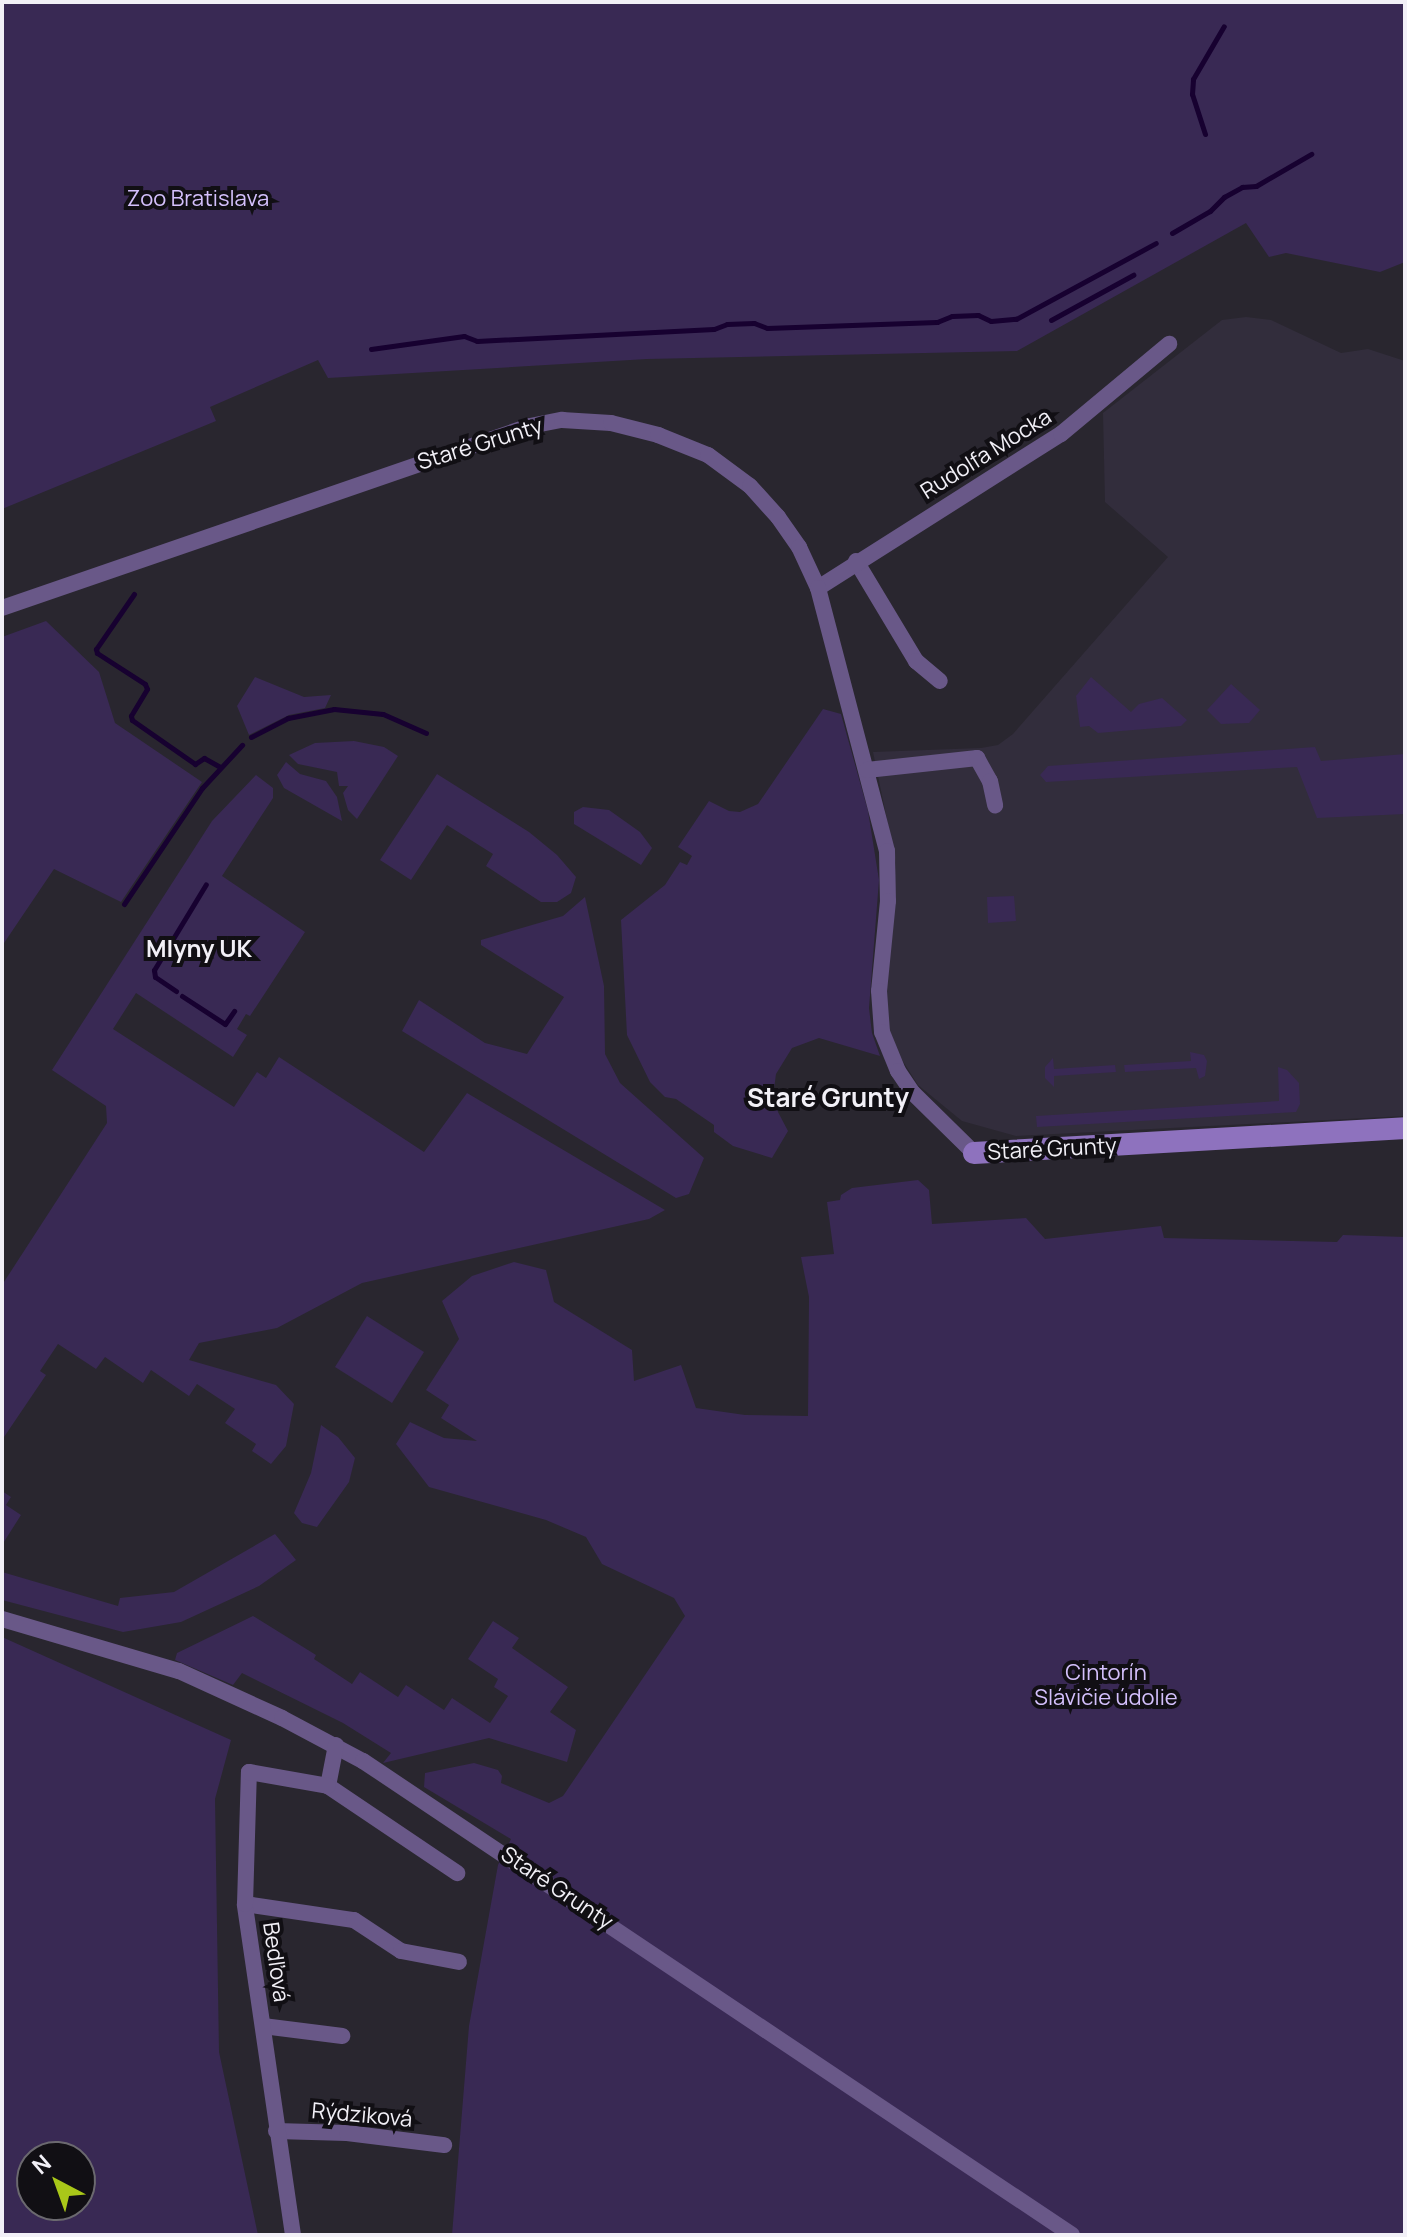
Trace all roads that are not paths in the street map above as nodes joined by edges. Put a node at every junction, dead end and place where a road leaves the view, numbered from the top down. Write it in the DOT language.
graph roads {
  1 [pos="1169,344"];
  2 [pos="856,561"];
  3 [pos="818,588"];
  4 [pos="2,608"];
  5 [pos="940,681"];
  6 [pos="867,770"];
  7 [pos="995,805"];
  8 [pos="1405,1128"];
  9 [pos="974,1153"];
  10 [pos="2,1619"];
  11 [pos="336,1745"];
  12 [pos="328,1786"];
  13 [pos="457,1873"];
  14 [pos="245,1904"];
  15 [pos="459,1962"];
  16 [pos="263,2026"];
  17 [pos="342,2036"];
  18 [pos="276,2131"];
  19 [pos="444,2145"];
  20 [pos="293,2235"];
  21 [pos="1072,2235"];
  1 -- 2 [label="street, Rudolfa Mocka"];
  2 -- 3 [label="street, Rudolfa Mocka"];
  2 -- 5 [label="street"];
  3 -- 4 [label="street, Staré Grunty"];
  3 -- 6 [label="street, Staré Grunty"];
  6 -- 7 [label="street"];
  6 -- 9 [label="street, Staré Grunty"];
  8 -- 9 [label="street, Staré Grunty"];
  10 -- 11 [label="street, Staré Grunty"];
  11 -- 12 [label="street"];
  11 -- 21 [label="street, Staré Grunty"];
  12 -- 13 [label="street, Bedľová"];
  12 -- 14 [label="street, Bedľová"];
  14 -- 15 [label="street"];
  14 -- 16 [label="street, Bedľová"];
  16 -- 17 [label="street"];
  16 -- 18 [label="street, Bedľová"];
  18 -- 19 [label="street, Rýdziková"];
  18 -- 20 [label="street, Bedľová"];
}
